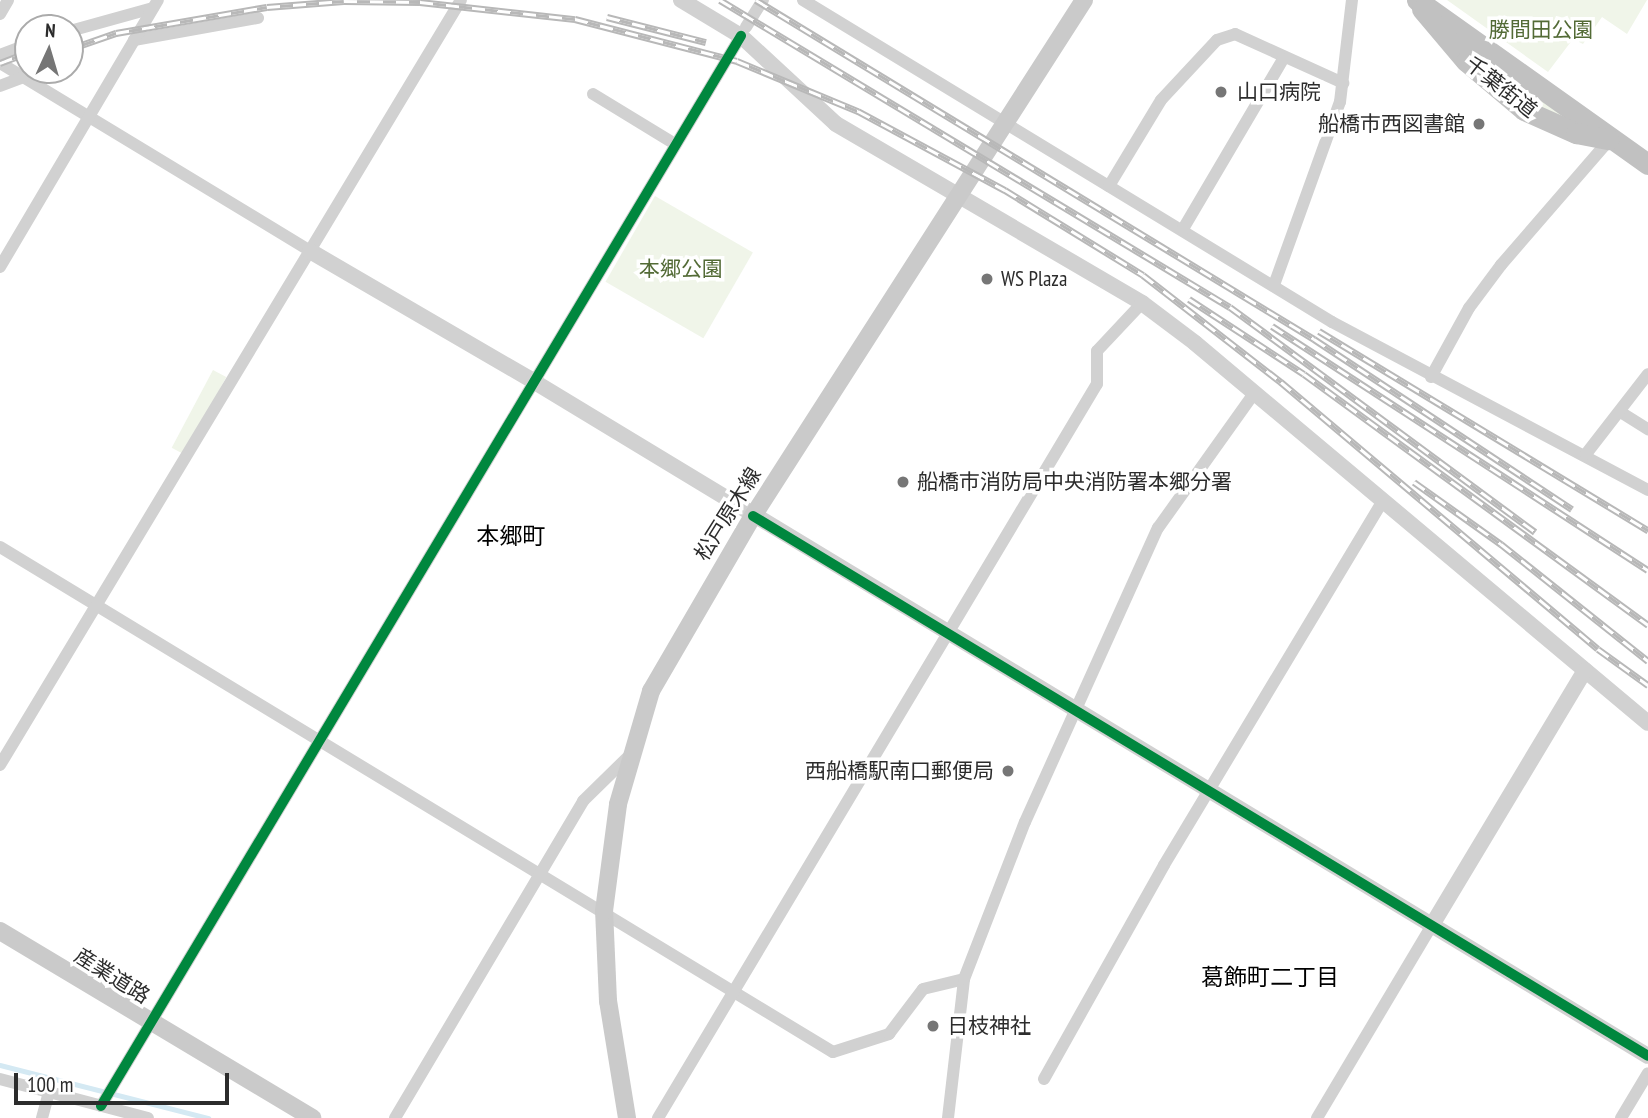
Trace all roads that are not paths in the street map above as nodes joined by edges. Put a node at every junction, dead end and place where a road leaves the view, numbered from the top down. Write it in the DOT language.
graph roads {
  1 [pos="8,0"];
  2 [pos="461,0"];
  3 [pos="681,0"];
  4 [pos="763,0"];
  5 [pos="803,0"];
  6 [pos="1084,0"];
  7 [pos="1352,0"];
  8 [pos="1416,0"];
  9 [pos="156,4"];
  10 [pos="0,14"];
  11 [pos="258,18"];
  12 [pos="84,27"];
  13 [pos="744,32"];
  14 [pos="134,40"];
  15 [pos="1283,59"];
  16 [pos="1343,83"];
  17 [pos="35,84"];
  18 [pos="593,94"];
  19 [pos="90,117"];
  20 [pos="1005,123"];
  21 [pos="1610,139"];
  22 [pos="670,141"];
  23 [pos="1648,164"];
  24 [pos="1109,186"];
  25 [pos="961,195"];
  26 [pos="1183,229"];
  27 [pos="310,251"];
  28 [pos="0,267"];
  29 [pos="1274,285"];
  30 [pos="1142,303"];
  31 [pos="1648,374"];
  32 [pos="1431,377"];
  33 [pos="533,380"];
  34 [pos="1255,392"];
  35 [pos="1622,413"];
  36 [pos="1648,429"];
  37 [pos="1586,454"];
  38 [pos="1648,490"];
  39 [pos="1383,500"];
  40 [pos="752,516"];
  41 [pos="0,547"];
  42 [pos="94,606"];
  43 [pos="948,634"];
  44 [pos="1585,670"];
  45 [pos="1073,710"];
  46 [pos="1648,723"];
  47 [pos="316,740"];
  48 [pos="629,756"];
  49 [pos="0,765"];
  50 [pos="1209,791"];
  51 [pos="540,873"];
  52 [pos="604,911"];
  53 [pos="1432,925"];
  54 [pos="0,932"];
  55 [pos="964,979"];
  56 [pos="733,989"];
  57 [pos="149,1022"];
  58 [pos="1648,1056"];
  59 [pos="1648,1073"];
  60 [pos="0,1079"];
  61 [pos="1044,1079"];
  62 [pos="49,1091"];
  63 [pos="101,1105"];
  64 [pos="42,1118"];
  65 [pos="148,1118"];
  66 [pos="312,1118"];
  67 [pos="395,1118"];
  68 [pos="627,1118"];
  69 [pos="658,1118"];
  70 [pos="948,1118"];
  71 [pos="1317,1118"];
  72 [pos="1621,1118"];
  1 -- 10 [label="street"];
  2 -- 27 [label="street"];
  3 -- 13 [label="street"];
  4 -- 13 [label="street"];
  5 -- 20 [label="street"];
  6 -- 20 [label="main road, 松戸原木線"];
  7 -- 16 [label="street"];
  8 -- 21 [label="highway, 千葉街道"];
  8 -- 21 [label="highway, 千葉街道"];
  9 -- 12 [label="street"];
  9 -- 14 [label="street"];
  11 -- 14 [label="street"];
  13 -- 25 [label="street"];
  13 -- 33 [label="street"];
  14 -- 19 [label="street"];
  15 -- 16 [label="street"];
  15 -- 24 [label="street"];
  15 -- 26 [label="street"];
  16 -- 29 [label="street"];
  17 -- 19 [label="street"];
  18 -- 22 [label="street"];
  19 -- 27 [label="street"];
  19 -- 28 [label="street"];
  20 -- 24 [label="street"];
  20 -- 25 [label="main road, 松戸原木線"];
  21 -- 23 [label="highway, 千葉街道"];
  21 -- 32 [label="street"];
  24 -- 26 [label="street"];
  25 -- 30 [label="street"];
  25 -- 40 [label="main road, 松戸原木線"];
  26 -- 29 [label="street"];
  27 -- 33 [label="street"];
  27 -- 42 [label="street"];
  29 -- 32 [label="street"];
  30 -- 34 [label="street"];
  30 -- 43 [label="street"];
  31 -- 35 [label="street"];
  32 -- 37 [label="street"];
  33 -- 40 [label="street"];
  33 -- 47 [label="street"];
  34 -- 39 [label="street"];
  34 -- 45 [label="street"];
  35 -- 36 [label="street"];
  35 -- 37 [label="street"];
  37 -- 38 [label="street"];
  39 -- 44 [label="street"];
  39 -- 50 [label="street"];
  40 -- 43 [label="street"];
  40 -- 48 [label="main road, 松戸原木線"];
  41 -- 42 [label="street"];
  42 -- 47 [label="street"];
  42 -- 49 [label="street"];
  43 -- 45 [label="street"];
  43 -- 56 [label="street"];
  44 -- 46 [label="street"];
  44 -- 53 [label="street"];
  45 -- 50 [label="street"];
  45 -- 55 [label="street"];
  47 -- 51 [label="street"];
  47 -- 57 [label="street"];
  48 -- 51 [label="street"];
  48 -- 52 [label="main road, 松戸原木線"];
  50 -- 53 [label="street"];
  50 -- 61 [label="street"];
  51 -- 52 [label="street"];
  51 -- 67 [label="street"];
  52 -- 56 [label="street"];
  52 -- 68 [label="main road, 松戸原木線"];
  53 -- 58 [label="street"];
  53 -- 71 [label="street"];
  54 -- 57 [label="main road, 産業道路"];
  55 -- 56 [label="street"];
  55 -- 70 [label="street"];
  56 -- 69 [label="street"];
  57 -- 63 [label="street"];
  57 -- 66 [label="main road, 産業道路"];
  59 -- 72 [label="street"];
  60 -- 62 [label="street"];
  62 -- 63 [label="street"];
  62 -- 64 [label="street"];
  63 -- 65 [label="street"];
}
